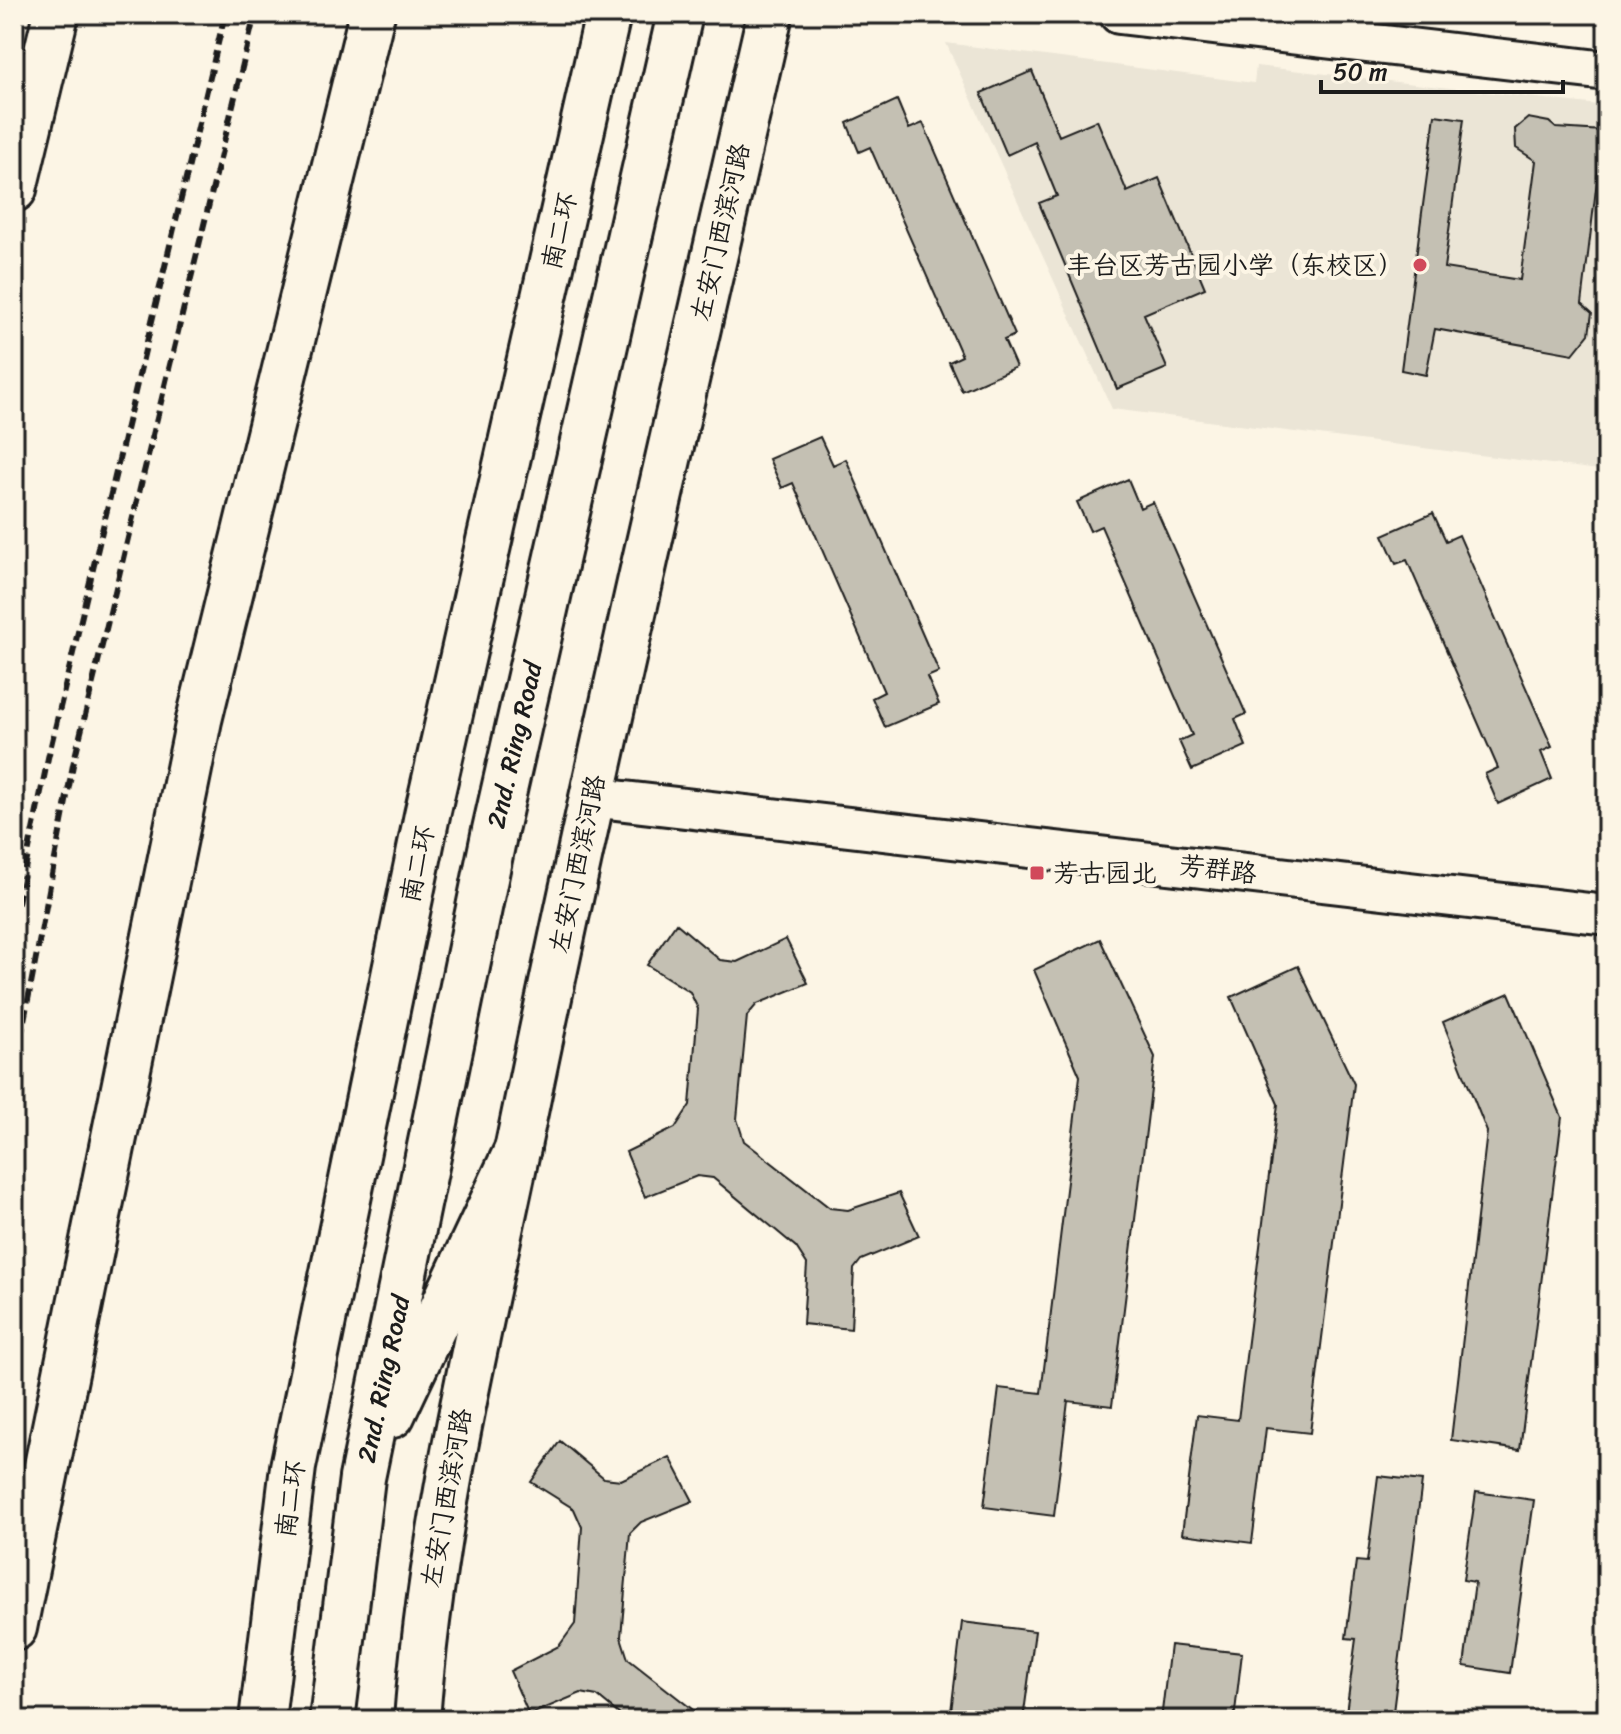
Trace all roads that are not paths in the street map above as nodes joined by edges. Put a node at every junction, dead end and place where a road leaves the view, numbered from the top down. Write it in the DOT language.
graph roads {
  1 [pos="56,14"];
  2 [pos="372,14"];
  3 [pos="608,14"];
  4 [pos="770,14"];
  5 [pos="1119,14"];
  6 [pos="680,20"];
  7 [pos="1607,71"];
  8 [pos="14,189"];
  9 [pos="590,797"];
  10 [pos="1607,915"];
  11 [pos="518,1148"];
  12 [pos="362,1478"];
  13 [pos="14,1628"];
  14 [pos="262,1720"];
  15 [pos="332,1720"];
  16 [pos="417,1720"];
  1 -- 8 [label="main road"];
  2 -- 13 [label="main road"];
  3 -- 14 [label="main road, 南二环"];
  4 -- 9 [label="main road, 左安门西滨河路"];
  5 -- 7 [label="street"];
  6 -- 12 [label="main road, 2nd. Ring Road"];
  9 -- 10 [label="street, 芳群路"];
  9 -- 11 [label="main road, 左安门西滨河路"];
  11 -- 12 [label="main road"];
  11 -- 16 [label="main road, 左安门西滨河路"];
  12 -- 15 [label="main road"];
}
